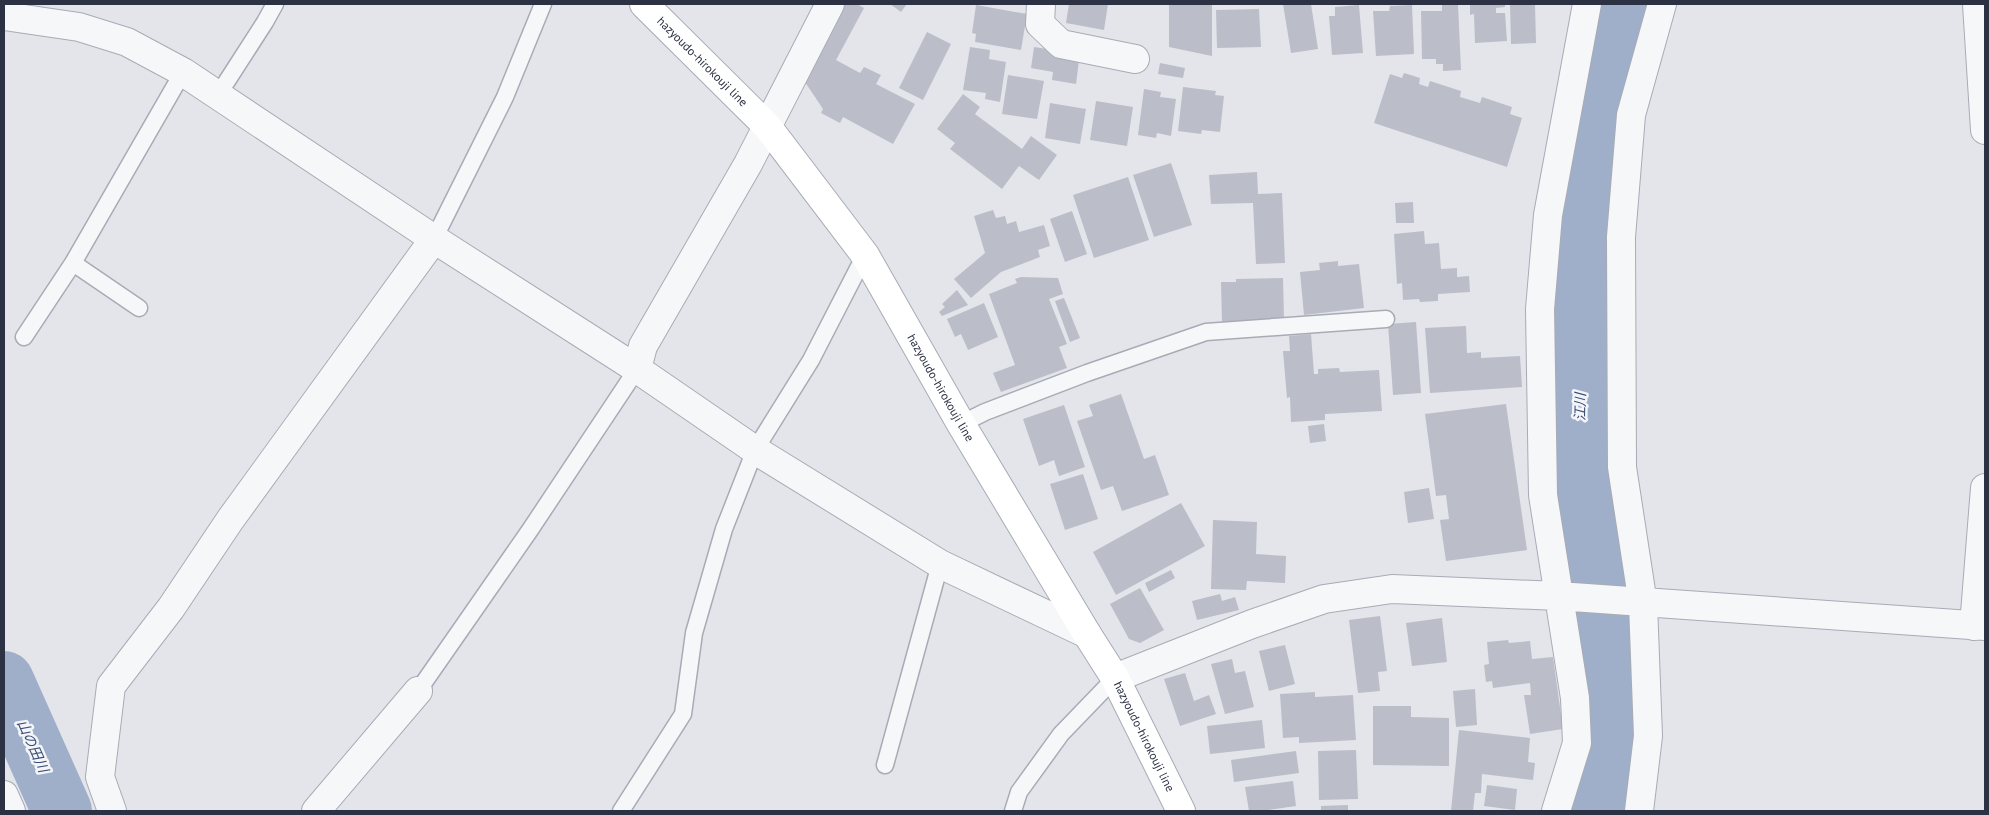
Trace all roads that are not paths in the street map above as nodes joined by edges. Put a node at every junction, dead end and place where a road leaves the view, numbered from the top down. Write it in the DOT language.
graph roads {
  1 [pos="275,4"];
  2 [pos="543,4"];
  3 [pos="644,4"];
  4 [pos="830,4"];
  5 [pos="1041,4"];
  6 [pos="1587,4"];
  7 [pos="1662,4"];
  8 [pos="1977,4"];
  9 [pos="4,16"];
  10 [pos="1135,59"];
  11 [pos="183,72"];
  12 [pos="218,95"];
  13 [pos="767,126"];
  14 [pos="1985,130"];
  15 [pos="434,239"];
  16 [pos="865,255"];
  17 [pos="73,263"];
  18 [pos="139,308"];
  19 [pos="1386,319"];
  20 [pos="24,337"];
  21 [pos="637,369"];
  22 [pos="961,424"];
  23 [pos="755,450"];
  24 [pos="1985,488"];
  25 [pos="940,564"];
  26 [pos="1560,596"];
  27 [pos="1642,604"];
  28 [pos="1980,626"];
  29 [pos="1087,634"];
  30 [pos="1115,678"];
  31 [pos="418,691"];
  32 [pos="885,765"];
  33 [pos="4,795"];
  34 [pos="12,811"];
  35 [pos="112,811"];
  36 [pos="316,811"];
  37 [pos="621,811"];
  38 [pos="1013,811"];
  39 [pos="1181,811"];
  40 [pos="1556,811"];
  41 [pos="1639,811"];
  1 -- 12 [label="lane"];
  2 -- 15 [label="lane"];
  3 -- 13 [label="main road, hazyoudo-hirokouji line"];
  4 -- 13 [label="street"];
  5 -- 10 [label="street"];
  6 -- 26 [label="street"];
  7 -- 27 [label="street"];
  8 -- 14 [label="street"];
  9 -- 11 [label="street"];
  11 -- 12 [label="street"];
  11 -- 17 [label="lane"];
  12 -- 15 [label="street"];
  13 -- 16 [label="main road, hazyoudo-hirokouji line"];
  13 -- 21 [label="street"];
  15 -- 21 [label="street"];
  15 -- 35 [label="street"];
  16 -- 22 [label="main road, hazyoudo-hirokouji line"];
  16 -- 23 [label="lane"];
  17 -- 18 [label="lane"];
  17 -- 20 [label="lane"];
  19 -- 22 [label="lane"];
  21 -- 23 [label="street"];
  21 -- 31 [label="lane"];
  22 -- 29 [label="main road, hazyoudo-hirokouji line"];
  23 -- 25 [label="street"];
  23 -- 37 [label="lane"];
  24 -- 28 [label="street"];
  25 -- 29 [label="street"];
  25 -- 32 [label="lane"];
  26 -- 27 [label="street"];
  26 -- 30 [label="street"];
  26 -- 40 [label="street"];
  27 -- 28 [label="street"];
  27 -- 41 [label="street"];
  29 -- 30 [label="main road, hazyoudo-hirokouji line"];
  30 -- 38 [label="lane"];
  30 -- 39 [label="main road, hazyoudo-hirokouji line"];
  31 -- 36 [label="street"];
  33 -- 34 [label="street"];
}
